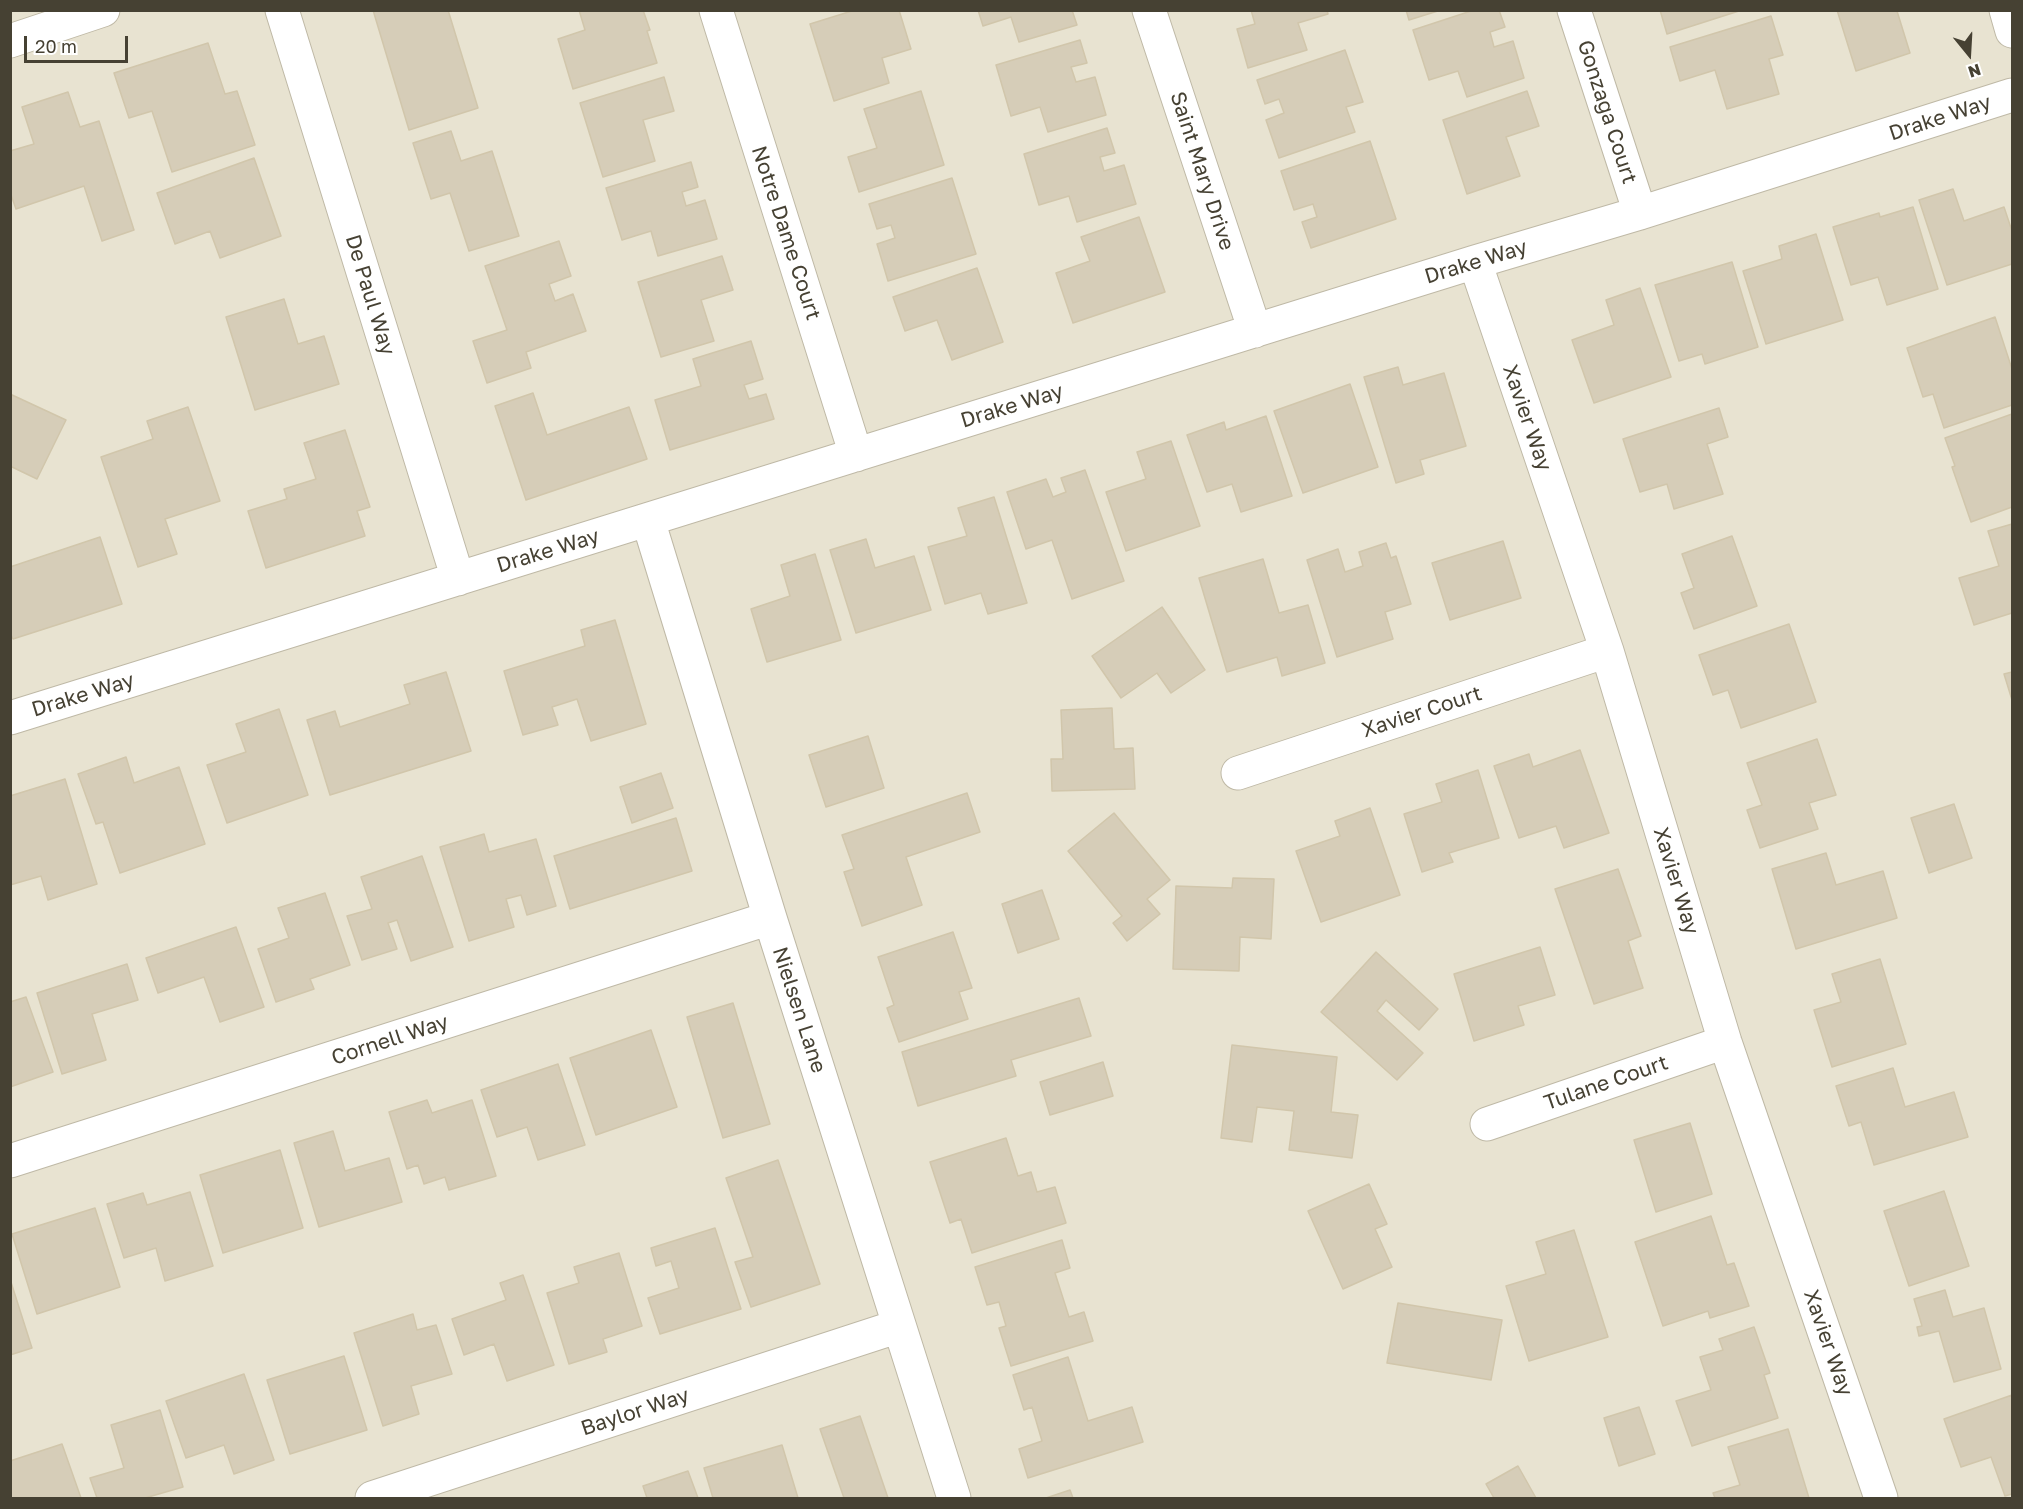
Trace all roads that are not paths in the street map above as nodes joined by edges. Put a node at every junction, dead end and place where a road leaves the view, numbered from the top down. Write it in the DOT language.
graph roads {
  1 [pos="103,10"];
  2 [pos="282,10"];
  3 [pos="716,10"];
  4 [pos="1149,10"];
  5 [pos="1574,10"];
  6 [pos="2006,10"];
  7 [pos="2013,31"];
  8 [pos="10,41"];
  9 [pos="2013,95"];
  10 [pos="1640,213"];
  11 [pos="1474,262"];
  12 [pos="1255,331"];
  13 [pos="856,455"];
  14 [pos="648,520"];
  15 [pos="458,579"];
  16 [pos="1606,651"];
  17 [pos="10,718"];
  18 [pos="1238,773"];
  19 [pos="770,918"];
  20 [pos="1725,1042"];
  21 [pos="1487,1124"];
  22 [pos="10,1161"];
  23 [pos="899,1326"];
  24 [pos="372,1498"];
  25 [pos="954,1498"];
  26 [pos="1881,1498"];
  1 -- 8 [label="street"];
  2 -- 15 [label="street, De Paul Way"];
  3 -- 13 [label="street, Notre Dame Court"];
  4 -- 12 [label="street, Saint Mary Drive"];
  5 -- 10 [label="street, Gonzaga Court"];
  6 -- 7 [label="street"];
  9 -- 10 [label="street, Drake Way"];
  10 -- 11 [label="street, Drake Way"];
  11 -- 12 [label="street, Drake Way"];
  11 -- 16 [label="street, Xavier Way"];
  12 -- 13 [label="street, Drake Way"];
  13 -- 14 [label="street, Drake Way"];
  14 -- 15 [label="street, Drake Way"];
  14 -- 19 [label="street, Nielsen Lane"];
  15 -- 17 [label="street, Drake Way"];
  16 -- 18 [label="street, Xavier Court"];
  16 -- 20 [label="street, Xavier Way"];
  19 -- 22 [label="street, Cornell Way"];
  19 -- 23 [label="street, Nielsen Lane"];
  20 -- 21 [label="street, Tulane Court"];
  20 -- 26 [label="street, Xavier Way"];
  23 -- 24 [label="street, Baylor Way"];
  23 -- 25 [label="street, Nielsen Lane"];
}
